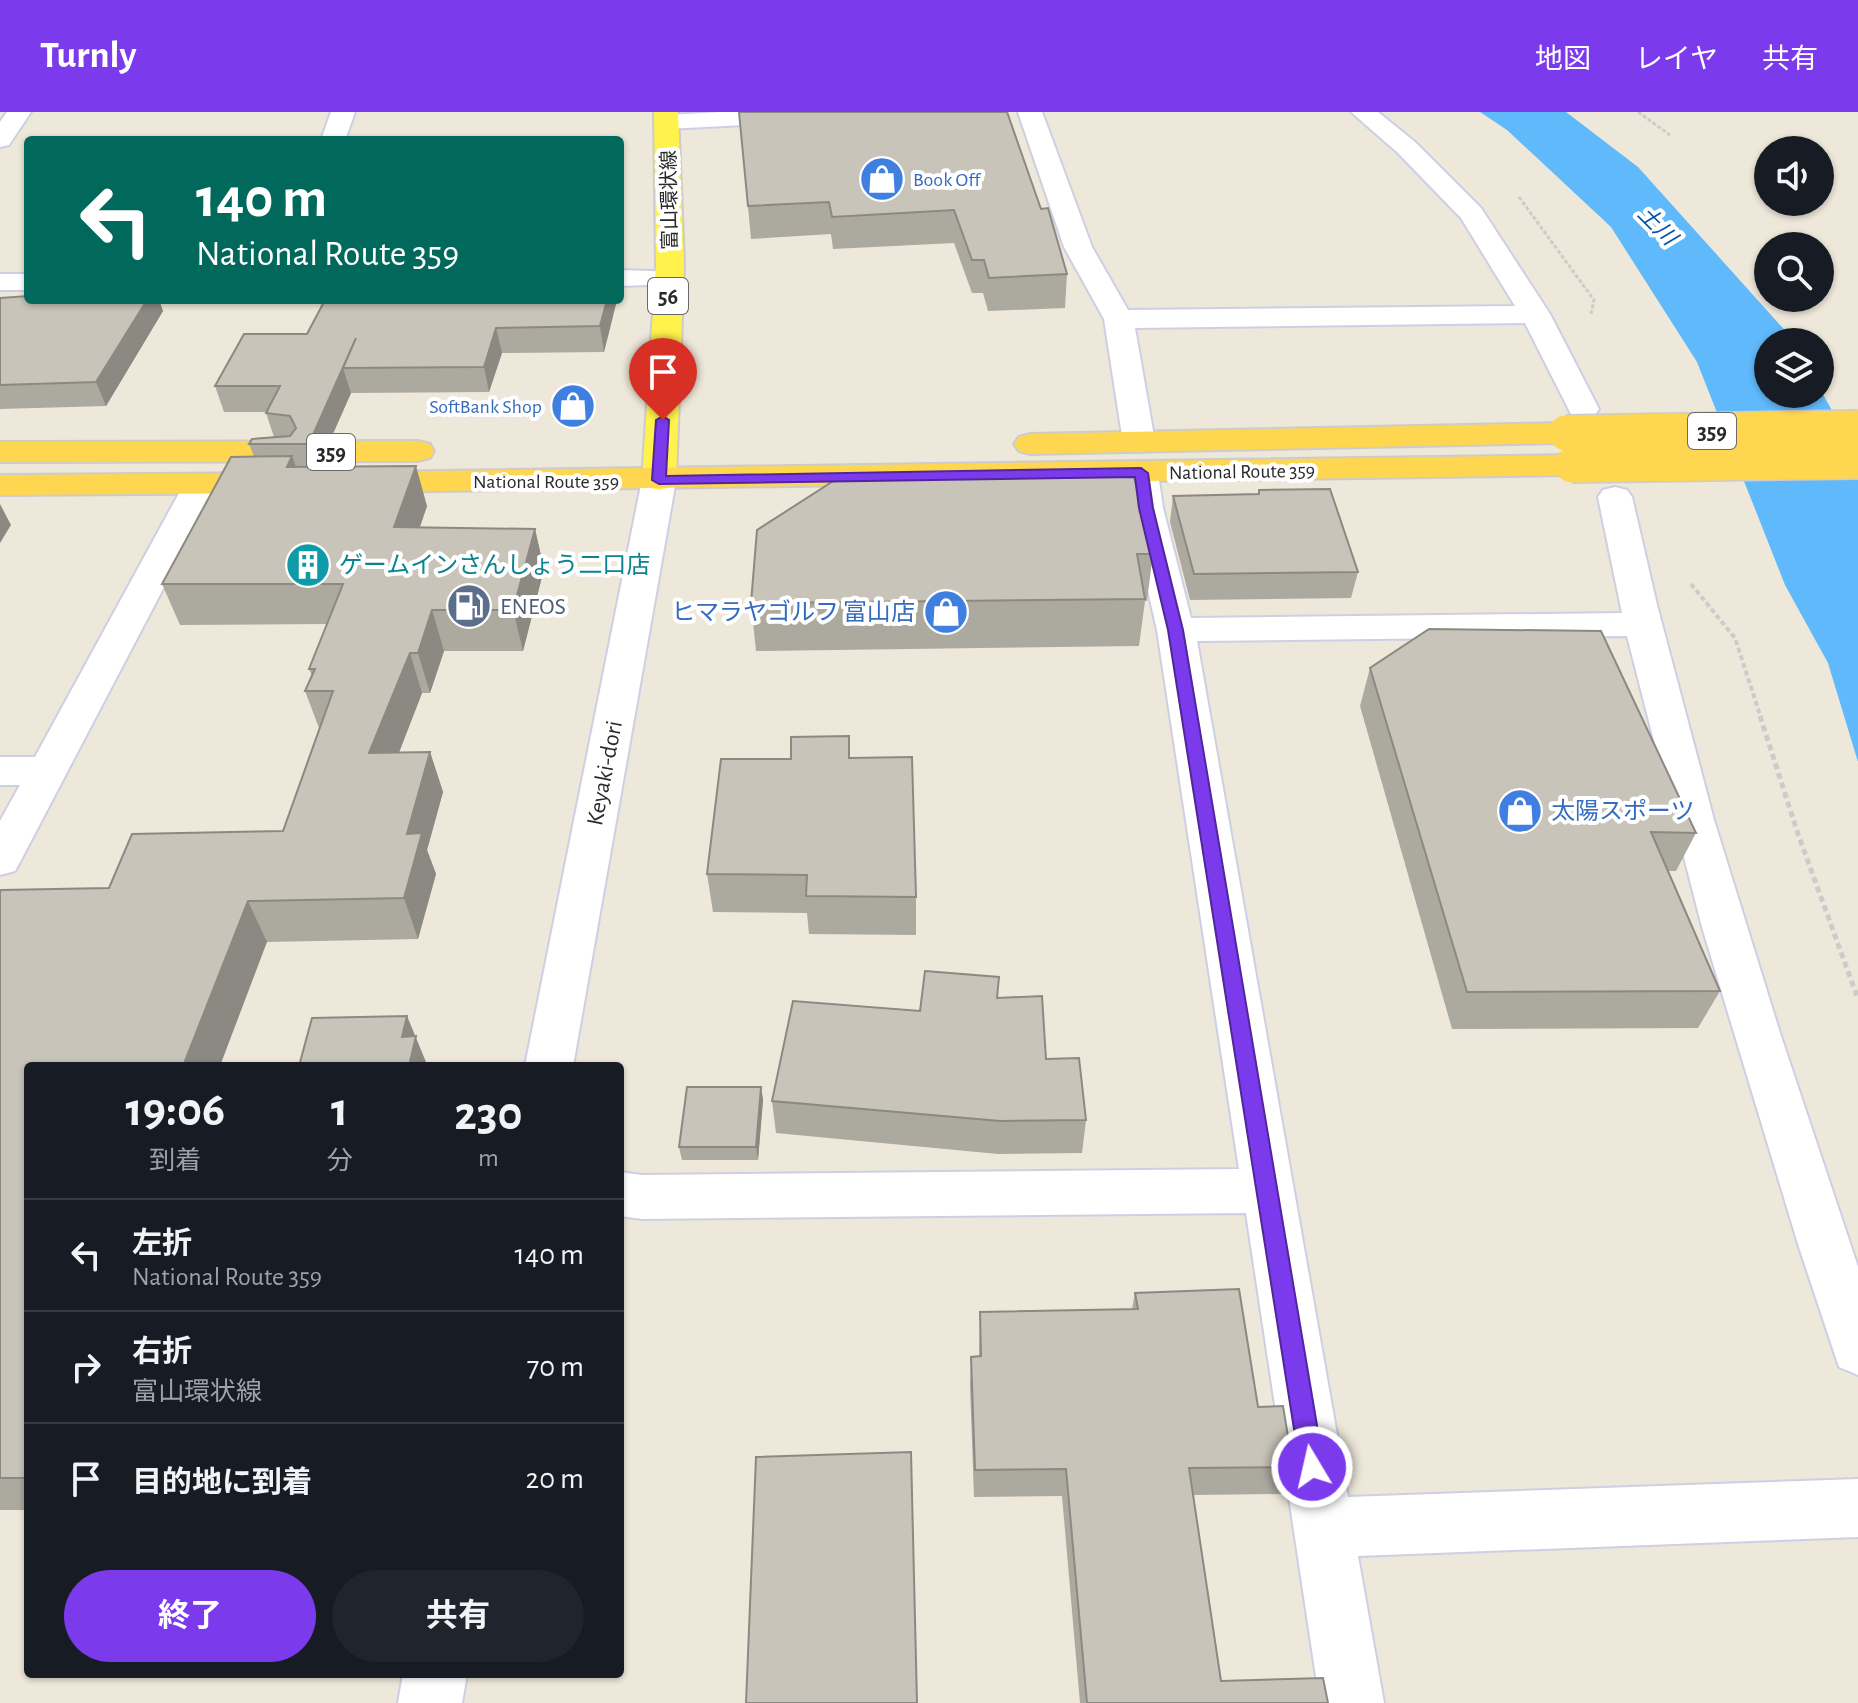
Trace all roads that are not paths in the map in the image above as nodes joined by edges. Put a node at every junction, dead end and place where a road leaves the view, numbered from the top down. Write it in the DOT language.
graph roads {
  1 [pos="19,112"];
  2 [pos="343,112"];
  3 [pos="865,112"];
  4 [pos="1030,112"];
  5 [pos="1363,112"];
  6 [pos="667,117"];
  7 [pos="334,136"];
  8 [pos="0,140"];
  9 [pos="624,278"];
  10 [pos="669,278"];
  11 [pos="0,282"];
  12 [pos="24,282"];
  13 [pos="1535,314"];
  14 [pos="1119,319"];
  15 [pos="1858,428"];
  16 [pos="1574,436"];
  17 [pos="0,452"];
  18 [pos="1140,457"];
  19 [pos="1858,461"];
  20 [pos="660,466"];
  21 [pos="201,484"];
  22 [pos="0,485"];
  23 [pos="1615,497"];
  24 [pos="1640,624"];
  25 [pos="1176,630"];
  26 [pos="0,771"];
  27 [pos="48,771"];
  28 [pos="0,860"];
  29 [pos="550,1062"];
  30 [pos="1266,1191"];
  31 [pos="624,1195"];
  32 [pos="1858,1349"];
  33 [pos="1858,1508"];
  34 [pos="1323,1528"];
  35 [pos="434,1678"];
  36 [pos="430,1703"];
  37 [pos="1352,1703"];
  1 -- 8 [label="street"];
  2 -- 7 [label="street"];
  3 -- 6 [label="street"];
  4 -- 14 [label="street"];
  5 -- 13 [label="street"];
  6 -- 10 [label="main road, 富山環状線 / 56"];
  9 -- 10 [label="street"];
  10 -- 20 [label="main road, 富山環状線 / 56"];
  11 -- 12 [label="street"];
  13 -- 14 [label="street"];
  13 -- 16 [label="street"];
  14 -- 18 [label="street"];
  15 -- 16 [label="highway, 359, bridge"];
  16 -- 18 [label="highway, National Route 359 / 359"];
  16 -- 19 [label="highway, 359, bridge"];
  17 -- 20 [label="highway, National Route 359 / 359"];
  18 -- 20 [label="highway, National Route 359 / 359"];
  18 -- 25 [label="street"];
  20 -- 21 [label="highway, National Route 359 / 359"];
  20 -- 29 [label="street, Keyaki-dori"];
  21 -- 22 [label="highway, National Route 359 / 359"];
  21 -- 27 [label="street"];
  23 -- 24 [label="street"];
  24 -- 25 [label="street"];
  24 -- 32 [label="street"];
  25 -- 30 [label="street"];
  26 -- 27 [label="street"];
  27 -- 28 [label="street"];
  30 -- 31 [label="street"];
  30 -- 34 [label="street"];
  33 -- 34 [label="street"];
  34 -- 37 [label="street"];
  35 -- 36 [label="street"];
}
